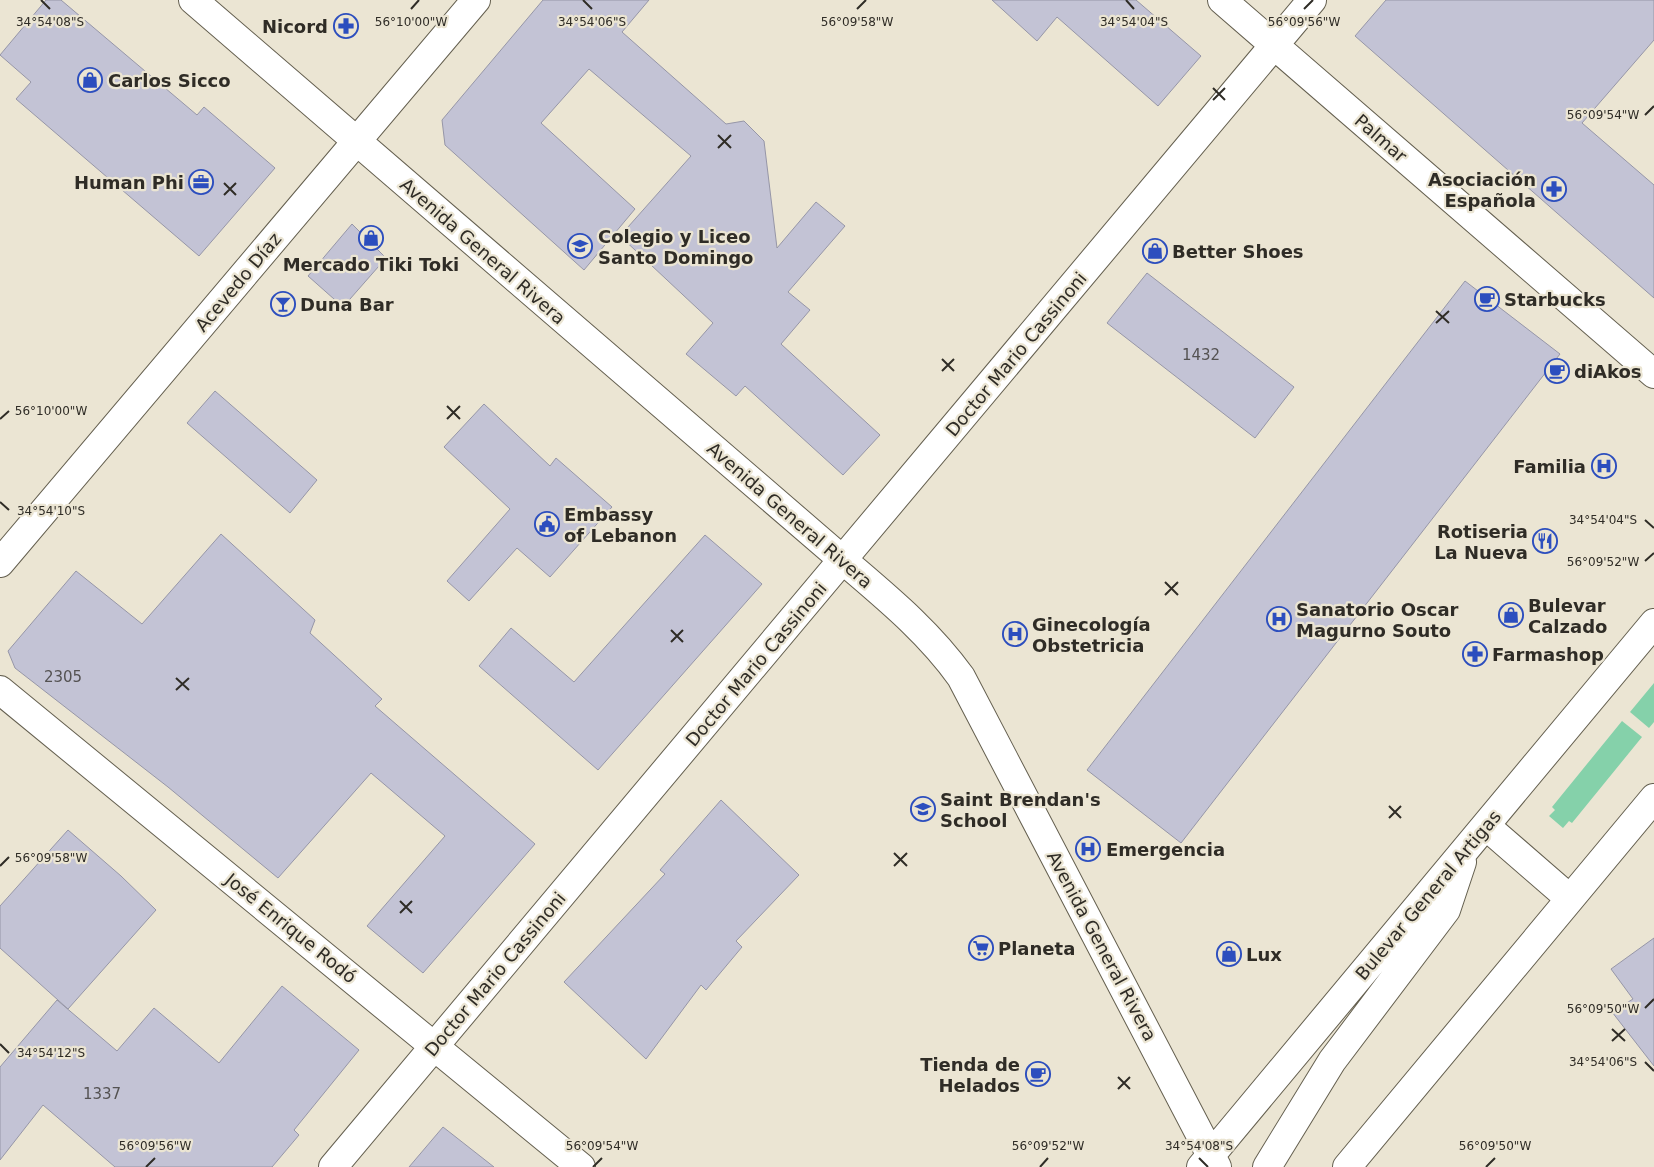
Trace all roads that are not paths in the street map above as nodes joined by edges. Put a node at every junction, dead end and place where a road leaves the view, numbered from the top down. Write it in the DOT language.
graph roads {
  1 [pos="193,0"];
  2 [pos="476,0"];
  3 [pos="1222,0"];
  4 [pos="1312,0"];
  5 [pos="1274,45"];
  6 [pos="356,142"];
  7 [pos="1654,374"];
  8 [pos="844,561"];
  9 [pos="0,563"];
  10 [pos="1654,623"];
  11 [pos="0,690"];
  12 [pos="1654,798"];
  13 [pos="1486,826"];
  14 [pos="1466,849"];
  15 [pos="1569,898"];
  16 [pos="436,1046"];
  17 [pos="1209,1164"];
  18 [pos="333,1167"];
  19 [pos="581,1167"];
  20 [pos="1267,1167"];
  21 [pos="1347,1167"];
  1 -- 6 [label="street, Avenida General Rivera"];
  2 -- 6 [label="street, Acevedo Díaz"];
  3 -- 5 [label="street, Palmar"];
  4 -- 5 [label="street, Doctor Mario Cassinoni"];
  5 -- 7 [label="street, Palmar"];
  5 -- 8 [label="street, Doctor Mario Cassinoni"];
  6 -- 8 [label="street, Avenida General Rivera"];
  6 -- 9 [label="street, Acevedo Díaz"];
  8 -- 16 [label="street, Doctor Mario Cassinoni"];
  8 -- 17 [label="street, Avenida General Rivera"];
  10 -- 13 [label="street, Bulevar General Artigas"];
  11 -- 16 [label="street, José Enrique Rodó"];
  12 -- 15 [label="street"];
  13 -- 14 [label="street, Bulevar General Artigas"];
  13 -- 15 [label="street"];
  14 -- 17 [label="street, Bulevar General Artigas"];
  14 -- 20 [label="street"];
  15 -- 21 [label="street"];
  16 -- 18 [label="street, Doctor Mario Cassinoni"];
  16 -- 19 [label="street, José Enrique Rodó"];
}
